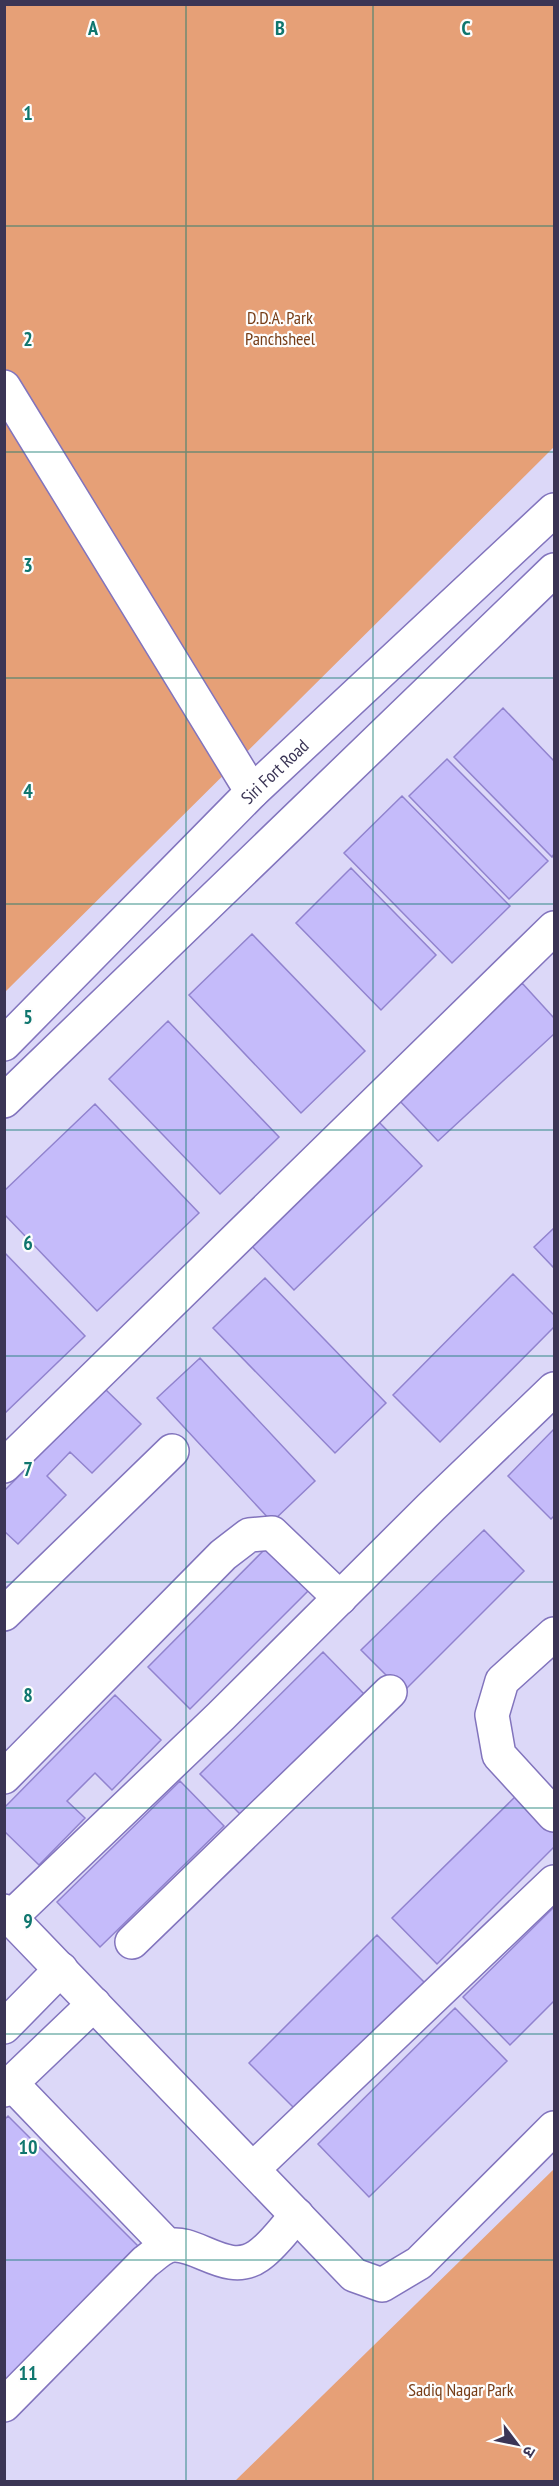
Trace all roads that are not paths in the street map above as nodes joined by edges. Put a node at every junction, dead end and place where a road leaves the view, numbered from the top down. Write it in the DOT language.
graph roads {
  1 [pos="4,387"];
  2 [pos="555,510"];
  3 [pos="555,570"];
  4 [pos="252,792"];
  5 [pos="555,928"];
  6 [pos="4,1044"];
  7 [pos="4,1101"];
  8 [pos="555,1389"];
  9 [pos="172,1451"];
  10 [pos="4,1466"];
  11 [pos="340,1598"];
  12 [pos="4,1614"];
  13 [pos="555,1634"];
  14 [pos="390,1692"];
  15 [pos="4,1778"];
  16 [pos="555,1815"];
  17 [pos="555,1882"];
  18 [pos="8,1914"];
  19 [pos="132,1942"];
  20 [pos="61,1969"];
  21 [pos="94,2004"];
  22 [pos="4,2027"];
  23 [pos="8,2086"];
  24 [pos="555,2128"];
  25 [pos="254,2169"];
  26 [pos="297,2215"];
  27 [pos="168,2246"];
  28 [pos="4,2405"];
  1 -- 4 [label="street"];
  2 -- 4 [label="street, Siri Fort Road"];
  3 -- 7 [label="street"];
  4 -- 6 [label="street, Siri Fort Road"];
  5 -- 10 [label="street"];
  8 -- 11 [label="street"];
  9 -- 12 [label="street"];
  11 -- 15 [label="street"];
  11 -- 18 [label="street"];
  13 -- 16 [label="street"];
  14 -- 19 [label="street"];
  17 -- 25 [label="street"];
  18 -- 20 [label="street"];
  20 -- 21 [label="street"];
  20 -- 22 [label="street"];
  21 -- 23 [label="street"];
  21 -- 25 [label="street"];
  23 -- 27 [label="street"];
  24 -- 26 [label="street"];
  25 -- 26 [label="street"];
  26 -- 27 [label="street"];
  27 -- 28 [label="street"];
}
